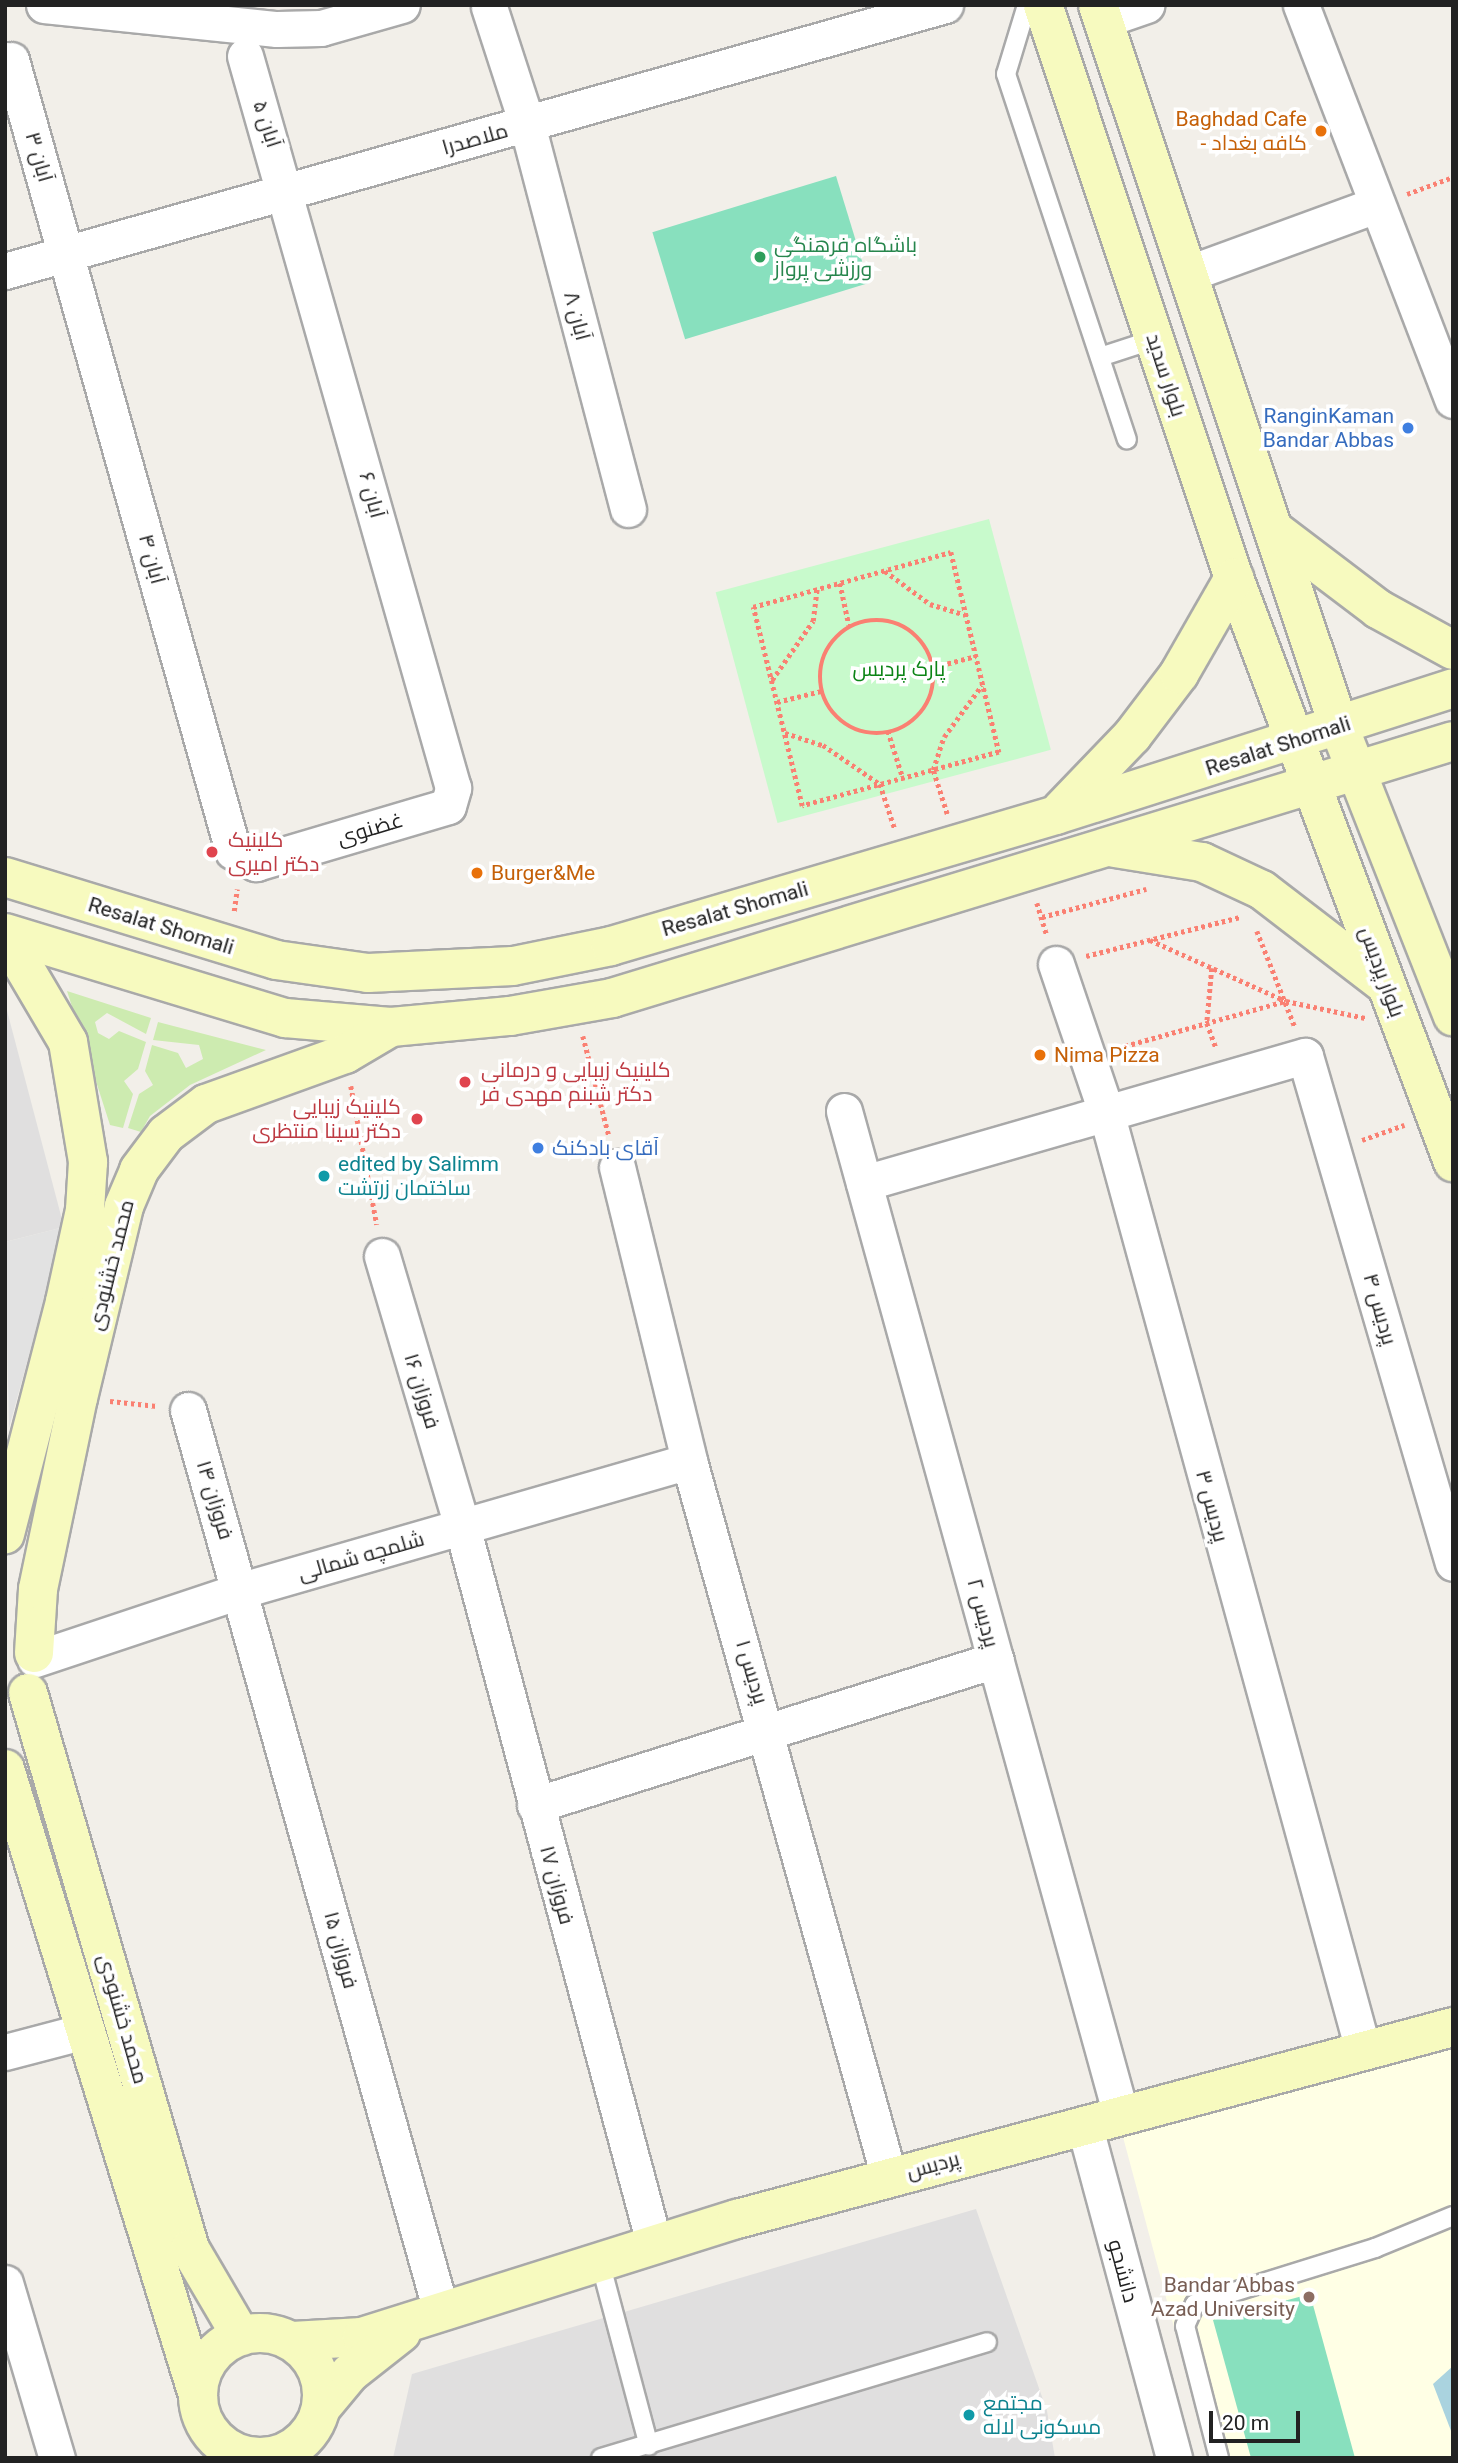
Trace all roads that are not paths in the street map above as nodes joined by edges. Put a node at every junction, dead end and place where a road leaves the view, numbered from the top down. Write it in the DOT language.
graph roads {
  1 [pos="402,5"];
  2 [pos="945,5"];
  3 [pos="1027,5"];
  4 [pos="1043,5"];
  5 [pos="1146,5"];
  6 [pos="1301,5"];
  7 [pos="59,6"];
  8 [pos="489,7"];
  9 [pos="1101,13"];
  10 [pos="225,14"];
  11 [pos="245,57"];
  12 [pos="11,60"];
  13 [pos="527,124"];
  14 [pos="288,192"];
  15 [pos="1373,206"];
  16 [pos="67,254"];
  17 [pos="5,271"];
  18 [pos="1187,274"];
  19 [pos="1154,340"];
  20 [pos="1100,357"];
  21 [pos="1453,400"];
  22 [pos="1127,439"];
  23 [pos="628,509"];
  24 [pos="1274,530"];
  25 [pos="1234,578"];
  26 [pos="1303,618"];
  27 [pos="1255,633"];
  28 [pos="1453,650"];
  29 [pos="1446,691"];
  30 [pos="1339,727"];
  31 [pos="1453,739"];
  32 [pos="1296,742"];
  33 [pos="1355,772"];
  34 [pos="1172,780"];
  35 [pos="1312,782"];
  36 [pos="453,799"];
  37 [pos="1056,815"];
  38 [pos="1183,822"];
  39 [pos="1106,846"];
  40 [pos="243,860"];
  41 [pos="5,877"];
  42 [pos="5,934"];
  43 [pos="1056,964"];
  44 [pos="1387,985"];
  45 [pos="1453,1016"];
  46 [pos="391,1027"];
  47 [pos="844,1111"];
  48 [pos="1106,1112"];
  49 [pos="1425,1115"];
  50 [pos="88,1162"];
  51 [pos="1453,1162"];
  52 [pos="617,1167"];
  53 [pos="139,1170"];
  54 [pos="864,1183"];
  55 [pos="382,1256"];
  56 [pos="188,1410"];
  57 [pos="689,1461"];
  58 [pos="463,1526"];
  59 [pos="5,1534"];
  60 [pos="1453,1563"];
  61 [pos="242,1590"];
  62 [pos="996,1660"];
  63 [pos="21,1668"];
  64 [pos="769,1731"];
  65 [pos="5,1769"];
  66 [pos="535,1805"];
  67 [pos="1453,2027"];
  68 [pos="85,2031"];
  69 [pos="1363,2050"];
  70 [pos="5,2052"];
  71 [pos="1121,2115"];
  72 [pos="1084,2124"];
  73 [pos="889,2176"];
  74 [pos="1453,2216"];
  75 [pos="654,2243"];
  76 [pos="600,2262"];
  77 [pos="5,2283"];
  78 [pos="430,2315"];
  79 [pos="241,2336"];
  80 [pos="292,2341"];
  81 [pos="987,2342"];
  82 [pos="201,2408"];
  83 [pos="321,2408"];
  84 [pos="649,2446"];
  85 [pos="290,2453"];
  86 [pos="57,2458"];
  87 [pos="213,2458"];
  88 [pos="601,2458"];
  89 [pos="1174,2458"];
  90 [pos="1219,2458"];
  1 -- 10 [label="street"];
  2 -- 13 [label="street, ملاصدرا"];
  3 -- 20 [label="lane"];
  4 -- 19 [label="main road, بلوار سدید"];
  5 -- 9 [label="street"];
  6 -- 15 [label="street"];
  7 -- 10 [label="street"];
  8 -- 13 [label="street, آبان ۸"];
  9 -- 18 [label="main road"];
  11 -- 14 [label="street, آبان ۵"];
  12 -- 16 [label="street, آبان ۳"];
  13 -- 14 [label="street, ملاصدرا"];
  13 -- 23 [label="street, آبان ۸"];
  14 -- 16 [label="street, ملاصدرا"];
  14 -- 36 [label="street, آبان ۶"];
  15 -- 18 [label="street"];
  15 -- 21 [label="street"];
  16 -- 17 [label="street, ملاصدرا"];
  16 -- 40 [label="street, آبان ۴"];
  18 -- 24 [label="main road"];
  19 -- 20 [label="lane"];
  19 -- 25 [label="main road, بلوار سدید"];
  20 -- 22 [label="lane"];
  24 -- 26 [label="main road"];
  24 -- 28 [label="main road"];
  25 -- 27 [label="main road, بلوار سدید"];
  25 -- 37 [label="main road"];
  26 -- 27 [label="main road"];
  26 -- 30 [label="main road"];
  27 -- 32 [label="main road, بلوار سدید"];
  29 -- 30 [label="main road, Resalat Shomali"];
  29 -- 31 [label="main road"];
  30 -- 32 [label="main road, Resalat Shomali"];
  30 -- 33 [label="main road"];
  31 -- 33 [label="main road, Resalat Shomali"];
  32 -- 34 [label="main road, Resalat Shomali"];
  32 -- 35 [label="main road, بلوار پردیس"];
  33 -- 35 [label="main road, Resalat Shomali"];
  33 -- 45 [label="main road"];
  34 -- 37 [label="main road, Resalat Shomali"];
  34 -- 38 [label="main road"];
  35 -- 38 [label="main road, Resalat Shomali"];
  35 -- 44 [label="main road, بلوار پردیس"];
  36 -- 40 [label="street, غضنوی"];
  37 -- 41 [label="main road, Resalat Shomali"];
  38 -- 39 [label="main road, Resalat Shomali"];
  39 -- 44 [label="main road"];
  39 -- 46 [label="main road, Resalat Shomali"];
  42 -- 46 [label="main road, Resalat Shomali"];
  42 -- 50 [label="main road, محمد خشنودی"];
  43 -- 48 [label="street, پردیس ۳"];
  44 -- 49 [label="main road, بلوار پردیس"];
  46 -- 53 [label="main road, محمد خشنودی"];
  47 -- 54 [label="street, پردیس ۲"];
  48 -- 54 [label="street"];
  48 -- 60 [label="street, پردیس ۴"];
  48 -- 69 [label="street, پردیس ۳"];
  49 -- 51 [label="main road, بلوار پردیس"];
  50 -- 53 [label="main road"];
  50 -- 59 [label="main road, محمد خشنودی"];
  52 -- 57 [label="street, پردیس ۱"];
  53 -- 63 [label="main road, محمد خشنودی"];
  54 -- 62 [label="street, پردیس ۲"];
  55 -- 58 [label="street, فروزان ۱۶"];
  56 -- 61 [label="street, فروزان ۱۴"];
  57 -- 58 [label="street, شلمچه شمالی"];
  57 -- 64 [label="street, پردیس ۱"];
  58 -- 61 [label="street, شلمچه شمالی"];
  58 -- 66 [label="street, فروزان ۱۷"];
  61 -- 63 [label="street, شلمچه شمالی"];
  61 -- 78 [label="street, فروزان ۱۵"];
  62 -- 64 [label="street"];
  62 -- 71 [label="street, پردیس ۲"];
  63 -- 79 [label="main road, محمد خشنودی"];
  64 -- 66 [label="street"];
  64 -- 73 [label="street, پردیس ۱"];
  65 -- 68 [label="main road, محمد خشنودی"];
  66 -- 75 [label="street, فروزان ۱۷"];
  67 -- 69 [label="main road, پردیس"];
  68 -- 70 [label="street"];
  68 -- 82 [label="main road, محمد خشنودی"];
  69 -- 71 [label="main road, پردیس"];
  71 -- 72 [label="main road, پردیس"];
  72 -- 73 [label="main road, پردیس"];
  72 -- 89 [label="street, دانشجو"];
  73 -- 75 [label="main road, پردیس"];
  74 -- 90 [label="lane"];
  75 -- 76 [label="main road, پردیس"];
  76 -- 78 [label="main road, پردیس"];
  76 -- 84 [label="lane"];
  77 -- 86 [label="street"];
  78 -- 80 [label="main road, پردیس"];
  78 -- 83 [label="main road"];
  79 -- 80 [label="main road"];
  79 -- 82 [label="main road"];
  80 -- 83 [label="main road"];
  81 -- 84 [label="lane"];
  82 -- 85 [label="main road"];
  82 -- 87 [label="main road, محمد خشنودی"];
  83 -- 85 [label="main road"];
  84 -- 88 [label="lane"];
}
